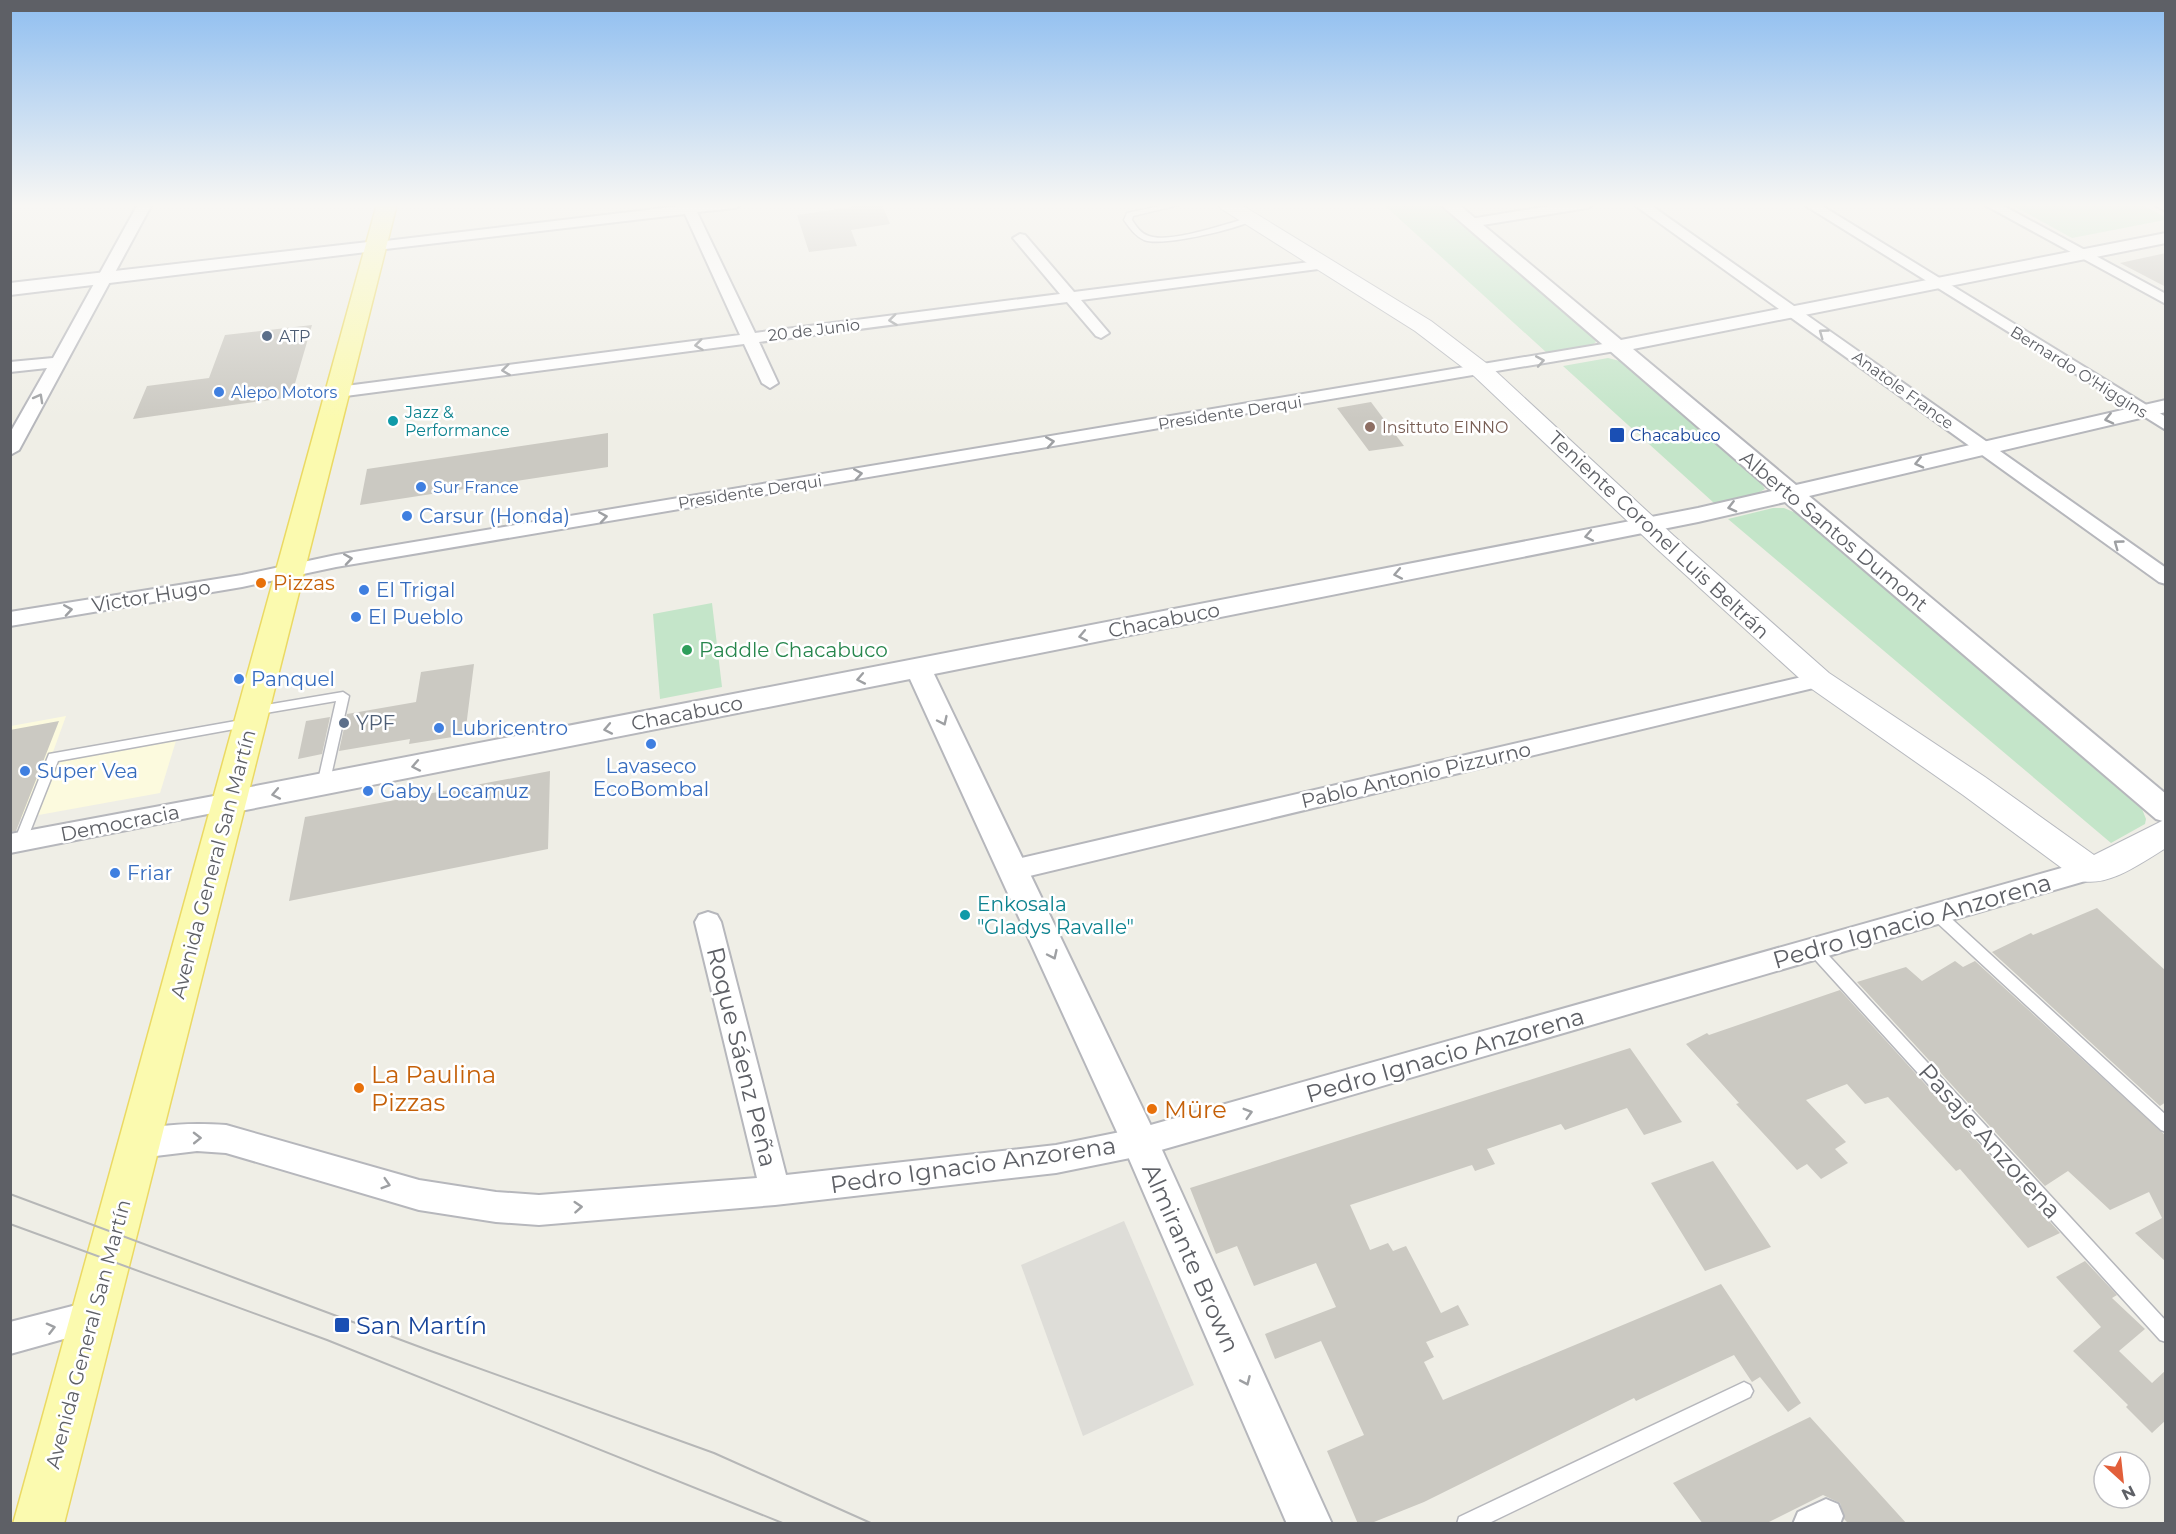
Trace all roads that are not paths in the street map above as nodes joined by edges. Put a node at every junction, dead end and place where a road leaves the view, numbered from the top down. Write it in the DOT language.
graph roads {
  1 [pos="124,276"];
  2 [pos="368,276"];
  3 [pos="720,276"];
  4 [pos="1052,276"];
  5 [pos="1236,276"];
  6 [pos="1344,276"];
  7 [pos="1531,276"];
  8 [pos="1742,276"];
  9 [pos="1924,276"];
  10 [pos="1978,276"];
  11 [pos="2121,276"];
  12 [pos="103,278"];
  13 [pos="1937,284"];
  14 [pos="10,289"];
  15 [pos="1070,297"];
  16 [pos="2166,300"];
  17 [pos="1794,312"];
  18 [pos="1101,333"];
  19 [pos="749,339"];
  20 [pos="1615,347"];
  21 [pos="58,362"];
  22 [pos="10,367"];
  23 [pos="1482,371"];
  24 [pos="770,383"];
  25 [pos="338,392"];
  26 [pos="2166,406"];
  27 [pos="2143,411"];
  28 [pos="2166,425"];
  29 [pos="1984,448"];
  30 [pos="10,450"];
  31 [pos="1789,494"];
  32 [pos="1646,525"];
  33 [pos="291,570"];
  34 [pos="2166,578"];
  35 [pos="10,619"];
  36 [pos="918,668"];
  37 [pos="1819,680"];
  38 [pos="253,716"];
  39 [pos="323,785"];
  40 [pos="230,802"];
  41 [pos="2166,811"];
  42 [pos="2166,832"];
  43 [pos="15,843"];
  44 [pos="1013,870"];
  45 [pos="2090,870"];
  46 [pos="1937,914"];
  47 [pos="708,922"];
  48 [pos="1814,949"];
  49 [pos="2166,1125"];
  50 [pos="1140,1142"];
  51 [pos="139,1144"];
  52 [pos="775,1191"];
  53 [pos="93,1317"];
  54 [pos="2166,1334"];
  55 [pos="10,1338"];
  56 [pos="1744,1391"];
  57 [pos="38,1524"];
  58 [pos="1310,1524"];
  59 [pos="1466,1524"];
  1 -- 12 [label="street"];
  2 -- 25 [label="main road, Avenida General San Martín"];
  3 -- 19 [label="street"];
  4 -- 15 [label="street"];
  5 -- 15 [label="street, 20 de Junio"];
  6 -- 23 [label="main road, Teniente Coronel Luis Beltrán"];
  7 -- 20 [label="street, Alberto Santos Dumont"];
  8 -- 17 [label="street, Anatole France"];
  9 -- 13 [label="street, Bernardo O'Higgins"];
  10 -- 13 [label="street, Presidente Derqui"];
  11 -- 16 [label="street"];
  12 -- 14 [label="street"];
  12 -- 21 [label="street"];
  13 -- 17 [label="street, Presidente Derqui"];
  13 -- 27 [label="street, Bernardo O'Higgins"];
  15 -- 18 [label="street"];
  15 -- 19 [label="street, 20 de Junio, one-way"];
  17 -- 20 [label="street, Presidente Derqui"];
  29 -- 17 [label="street, Anatole France, one-way"];
  19 -- 24 [label="street"];
  19 -- 25 [label="street, 20 de Junio, one-way"];
  23 -- 20 [label="street, Presidente Derqui, one-way"];
  20 -- 31 [label="street, Alberto Santos Dumont"];
  21 -- 22 [label="street"];
  30 -- 21 [label="street, one-way"];
  23 -- 32 [label="main road, Teniente Coronel Luis Beltrán"];
  33 -- 23 [label="street, Presidente Derqui, one-way"];
  25 -- 33 [label="main road, Avenida General San Martín"];
  26 -- 27 [label="street, Chacabuco"];
  27 -- 28 [label="street, Bernardo O'Higgins"];
  27 -- 29 [label="street, Chacabuco, one-way"];
  29 -- 31 [label="street, Chacabuco, one-way"];
  34 -- 29 [label="street, Anatole France, one-way"];
  31 -- 32 [label="street, Chacabuco, one-way"];
  31 -- 41 [label="street, Alberto Santos Dumont"];
  32 -- 36 [label="street, Chacabuco, one-way"];
  32 -- 37 [label="main road, Teniente Coronel Luis Beltrán"];
  35 -- 33 [label="street, Victor Hugo, one-way"];
  33 -- 38 [label="main road, Avenida General San Martín"];
  36 -- 39 [label="street, Chacabuco, one-way"];
  36 -- 44 [label="street, Almirante Brown, one-way"];
  37 -- 44 [label="street, Pablo Antonio Pizzurno"];
  37 -- 45 [label="main road, Teniente Coronel Luis Beltrán"];
  38 -- 39 [label="lane"];
  38 -- 40 [label="main road, Avenida General San Martín"];
  38 -- 43 [label="lane"];
  39 -- 40 [label="street, Chacabuco, one-way"];
  40 -- 43 [label="street, Democracia"];
  40 -- 51 [label="main road, Avenida General San Martín"];
  42 -- 45 [label="main road, Pedro Ignacio Anzorena"];
  44 -- 50 [label="street, Almirante Brown, one-way"];
  45 -- 46 [label="street, Pedro Ignacio Anzorena"];
  46 -- 48 [label="street, Pedro Ignacio Anzorena"];
  46 -- 49 [label="lane"];
  47 -- 52 [label="street, Roque Sáenz Peña"];
  50 -- 48 [label="street, Pedro Ignacio Anzorena, one-way"];
  48 -- 54 [label="lane, Pasaje Anzorena"];
  50 -- 52 [label="street, Pedro Ignacio Anzorena"];
  50 -- 58 [label="street, Almirante Brown, one-way"];
  51 -- 52 [label="street, Pedro Ignacio Anzorena, one-way"];
  51 -- 53 [label="main road, Avenida General San Martín"];
  55 -- 53 [label="street, one-way"];
  53 -- 57 [label="main road, Avenida General San Martín"];
  56 -- 59 [label="lane"];
}
